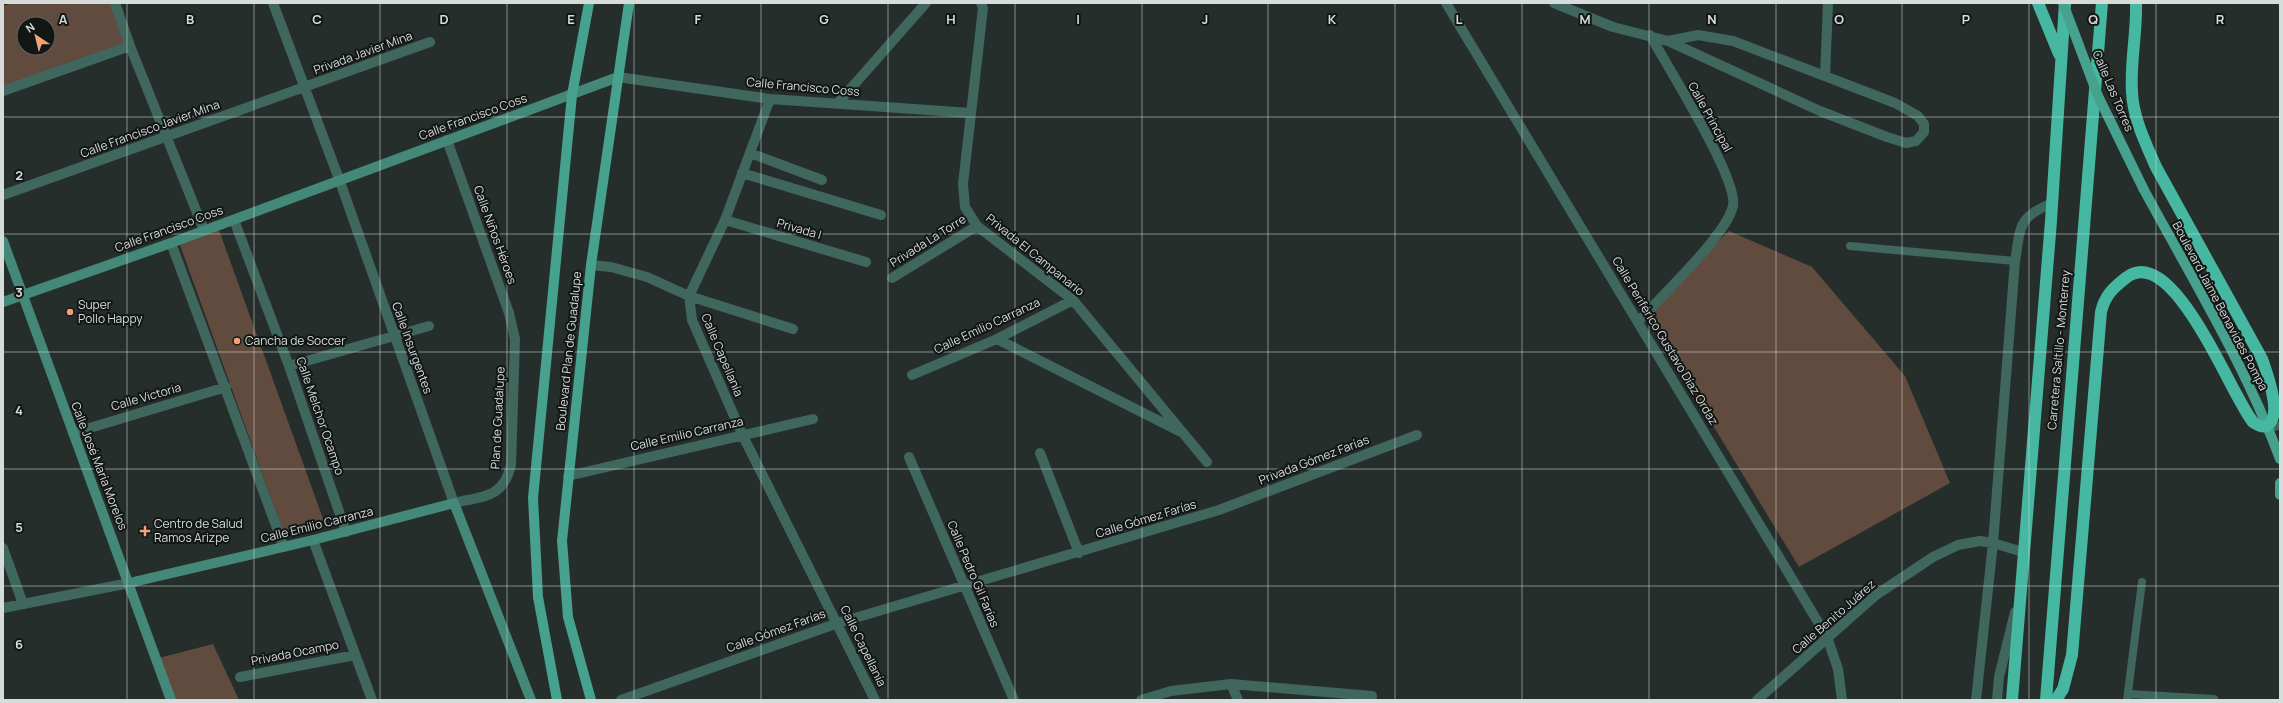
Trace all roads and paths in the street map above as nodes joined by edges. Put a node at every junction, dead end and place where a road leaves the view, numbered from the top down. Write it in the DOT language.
graph roads {
  1 [pos="115,3"];
  2 [pos="273,3"];
  3 [pos="589,3"];
  4 [pos="630,3"];
  5 [pos="926,3"];
  6 [pos="981,3"];
  7 [pos="1446,3"];
  8 [pos="1554,3"];
  9 [pos="1828,3"];
  10 [pos="2038,3"];
  11 [pos="2064,3"];
  12 [pos="2102,3"];
  13 [pos="2136,3"];
  14 [pos="1650,35"];
  15 [pos="1668,40"];
  16 [pos="430,42"];
  17 [pos="130,46"];
  18 [pos="2060,58"];
  19 [pos="618,76"];
  20 [pos="1825,76"];
  21 [pos="305,88"];
  22 [pos="3,91"];
  23 [pos="572,95"];
  24 [pos="770,99"];
  25 [pos="838,102"];
  26 [pos="971,114"];
  27 [pos="166,137"];
  28 [pos="447,140"];
  29 [pos="750,153"];
  30 [pos="742,173"];
  31 [pos="339,179"];
  32 [pos="822,180"];
  33 [pos="2142,188"];
  34 [pos="3,195"];
  35 [pos="2052,203"];
  36 [pos="881,215"];
  37 [pos="234,220"];
  38 [pos="725,220"];
  39 [pos="977,226"];
  40 [pos="204,230"];
  41 [pos="3,241"];
  42 [pos="171,243"];
  43 [pos="1850,246"];
  44 [pos="2015,261"];
  45 [pos="866,262"];
  46 [pos="591,266"];
  47 [pos="892,278"];
  48 [pos="22,296"];
  49 [pos="689,296"];
  50 [pos="1073,300"];
  51 [pos="3,302"];
  52 [pos="1639,321"];
  53 [pos="429,326"];
  54 [pos="793,329"];
  55 [pos="394,336"];
  56 [pos="515,339"];
  57 [pos="997,339"];
  58 [pos="289,366"];
  59 [pos="912,375"];
  60 [pos="226,387"];
  61 [pos="813,419"];
  62 [pos="2272,427"];
  63 [pos="73,432"];
  64 [pos="742,434"];
  65 [pos="1184,434"];
  66 [pos="1417,435"];
  67 [pos="1040,453"];
  68 [pos="909,457"];
  69 [pos="2280,459"];
  70 [pos="1207,462"];
  71 [pos="568,476"];
  72 [pos="2280,483"];
  73 [pos="495,492"];
  74 [pos="2280,495"];
  75 [pos="454,503"];
  76 [pos="1219,510"];
  77 [pos="346,532"];
  78 [pos="313,540"];
  79 [pos="1993,543"];
  80 [pos="284,547"];
  81 [pos="3,548"];
  82 [pos="2023,552"];
  83 [pos="1079,553"];
  84 [pos="2142,582"];
  85 [pos="129,583"];
  86 [pos="965,587"];
  87 [pos="2020,590"];
  88 [pos="23,604"];
  89 [pos="3,608"];
  90 [pos="838,623"];
  91 [pos="1827,637"];
  92 [pos="355,655"];
  93 [pos="240,677"];
  94 [pos="1232,684"];
  95 [pos="1372,696"];
  96 [pos="2127,697"];
  97 [pos="2214,699"];
  98 [pos="170,700"];
  99 [pos="372,700"];
  100 [pos="531,700"];
  101 [pos="557,700"];
  102 [pos="591,700"];
  103 [pos="622,700"];
  104 [pos="875,700"];
  105 [pos="1014,700"];
  106 [pos="1141,700"];
  107 [pos="1238,700"];
  108 [pos="1757,700"];
  109 [pos="1842,700"];
  110 [pos="1976,700"];
  111 [pos="1997,700"];
  112 [pos="2012,700"];
  113 [pos="2046,700"];
  114 [pos="2056,700"];
  1 -- 17 [label="street"];
  2 -- 21 [label="street, Calle Insurgentes"];
  3 -- 23 [label="main road, Boulevard Plan de Guadalupe"];
  4 -- 19 [label="main road, Boulevard Plan de Guadalupe"];
  5 -- 25 [label="street"];
  6 -- 26 [label="street, Privada El Campanario"];
  7 -- 52 [label="street, Calle Periférico Gustavo Díaz Ordaz"];
  8 -- 14 [label="street"];
  9 -- 20 [label="street"];
  10 -- 18 [label="highway"];
  11 -- 18 [label="highway, Carretera Saltillo - Monterrey"];
  11 -- 33 [label="main road, Calle Las Torres, bridge"];
  12 -- 113 [label="highway, Carretera Saltillo - Monterrey"];
  13 -- 62 [label="highway"];
  14 -- 15 [label="street"];
  14 -- 52 [label="street, Calle Principal"];
  15 -- 20 [label="street"];
  15 -- 20 [label="street"];
  16 -- 21 [label="street, Privada Javier Mina"];
  17 -- 22 [label="street"];
  17 -- 27 [label="street"];
  18 -- 35 [label="highway, Carretera Saltillo - Monterrey"];
  19 -- 23 [label="street, Calle Francisco Coss"];
  19 -- 24 [label="street, Calle Francisco Coss"];
  19 -- 46 [label="main road, Boulevard Plan de Guadalupe"];
  21 -- 27 [label="street, Calle Francisco Javier Mina"];
  21 -- 31 [label="street, Calle Insurgentes"];
  23 -- 28 [label="street, Calle Francisco Coss"];
  23 -- 101 [label="main road, Boulevard Plan de Guadalupe"];
  24 -- 25 [label="street, Calle Francisco Coss"];
  24 -- 29 [label="street"];
  25 -- 26 [label="street, Calle Francisco Coss"];
  26 -- 39 [label="street, Privada El Campanario"];
  27 -- 34 [label="street, Calle Francisco Javier Mina"];
  27 -- 40 [label="street"];
  28 -- 31 [label="street, Calle Francisco Coss"];
  28 -- 56 [label="street, Calle Niños Héroes"];
  29 -- 30 [label="street"];
  29 -- 32 [label="street"];
  30 -- 36 [label="street"];
  30 -- 38 [label="street"];
  31 -- 37 [label="street, Calle Francisco Coss"];
  31 -- 55 [label="street, Calle Insurgentes"];
  33 -- 62 [label="main road, Boulevard Jaime Benavides Pompa"];
  35 -- 44 [label="street"];
  35 -- 82 [label="highway, Carretera Saltillo - Monterrey"];
  37 -- 40 [label="street, Calle Francisco Coss"];
  37 -- 58 [label="street, Calle Melchor Ocampo"];
  38 -- 45 [label="street, Privada I"];
  38 -- 49 [label="street"];
  39 -- 47 [label="street, Privada La Torre"];
  39 -- 50 [label="street, Privada El Campanario"];
  40 -- 42 [label="street, Calle Francisco Coss"];
  41 -- 48 [label="street, Calle José María Morelos"];
  42 -- 48 [label="street, Calle Francisco Coss"];
  42 -- 60 [label="street"];
  43 -- 44 [label="lane"];
  44 -- 79 [label="street"];
  46 -- 49 [label="street"];
  46 -- 71 [label="main road, Boulevard Plan de Guadalupe"];
  48 -- 51 [label="street, Calle Francisco Coss"];
  48 -- 63 [label="street, Calle José María Morelos"];
  49 -- 54 [label="street"];
  49 -- 64 [label="street, Calle Capellanía"];
  50 -- 57 [label="street, Calle Emilio Carranza"];
  50 -- 65 [label="street, Privada El Campanario"];
  52 -- 91 [label="street, Calle Periférico Gustavo Díaz Ordaz"];
  53 -- 55 [label="street"];
  55 -- 58 [label="street"];
  55 -- 75 [label="street, Calle Insurgentes"];
  56 -- 73 [label="street, Plan de Guadalupe"];
  57 -- 59 [label="street, Calle Emilio Carranza"];
  57 -- 65 [label="street"];
  58 -- 77 [label="street, Calle Melchor Ocampo"];
  60 -- 63 [label="street, Calle Victoria"];
  60 -- 80 [label="street"];
  61 -- 64 [label="street, Calle Emilio Carranza"];
  62 -- 69 [label="main road, Boulevard Jaime Benavides Pompa"];
  62 -- 114 [label="highway"];
  63 -- 85 [label="street, Calle José María Morelos"];
  64 -- 71 [label="street, Calle Emilio Carranza"];
  64 -- 90 [label="street, Calle Capellanía"];
  65 -- 70 [label="street, Privada El Campanario"];
  66 -- 76 [label="street, Privada Gómez Farías"];
  67 -- 83 [label="street"];
  68 -- 86 [label="street, Calle Pedro Gil Farías"];
  71 -- 102 [label="main road, Boulevard Plan de Guadalupe"];
  72 -- 74 [label="main road"];
  73 -- 75 [label="street, Calle Emilio Carranza"];
  75 -- 77 [label="street, Calle Emilio Carranza"];
  75 -- 100 [label="street, Calle Insurgentes"];
  76 -- 83 [label="street, Calle Gómez Farías"];
  77 -- 78 [label="street, Calle Emilio Carranza"];
  78 -- 80 [label="street, Calle Emilio Carranza"];
  78 -- 92 [label="street"];
  79 -- 82 [label="street, Calle Benito Juárez"];
  79 -- 91 [label="street, Calle Benito Juárez"];
  79 -- 110 [label="street"];
  80 -- 85 [label="street, Calle Emilio Carranza"];
  81 -- 88 [label="street"];
  82 -- 87 [label="highway, Carretera Saltillo - Monterrey"];
  83 -- 86 [label="street, Calle Gómez Farías"];
  84 -- 96 [label="lane"];
  85 -- 88 [label="street, Calle Emilio Carranza"];
  85 -- 98 [label="street, Calle José María Morelos"];
  86 -- 90 [label="street, Calle Gómez Farías"];
  86 -- 105 [label="street, Calle Pedro Gil Farías"];
  87 -- 111 [label="street"];
  87 -- 112 [label="highway, Carretera Saltillo - Monterrey"];
  88 -- 89 [label="street, Calle Emilio Carranza"];
  90 -- 103 [label="street, Calle Gómez Farías"];
  90 -- 104 [label="street, Calle Capellanía"];
  91 -- 108 [label="street, Calle Benito Juárez"];
  91 -- 109 [label="street, Calle Periférico Gustavo Díaz Ordaz"];
  92 -- 93 [label="street, Privada Ocampo"];
  92 -- 99 [label="street"];
  94 -- 95 [label="street"];
  94 -- 106 [label="street"];
  94 -- 107 [label="street"];
  96 -- 97 [label="lane"];
}
